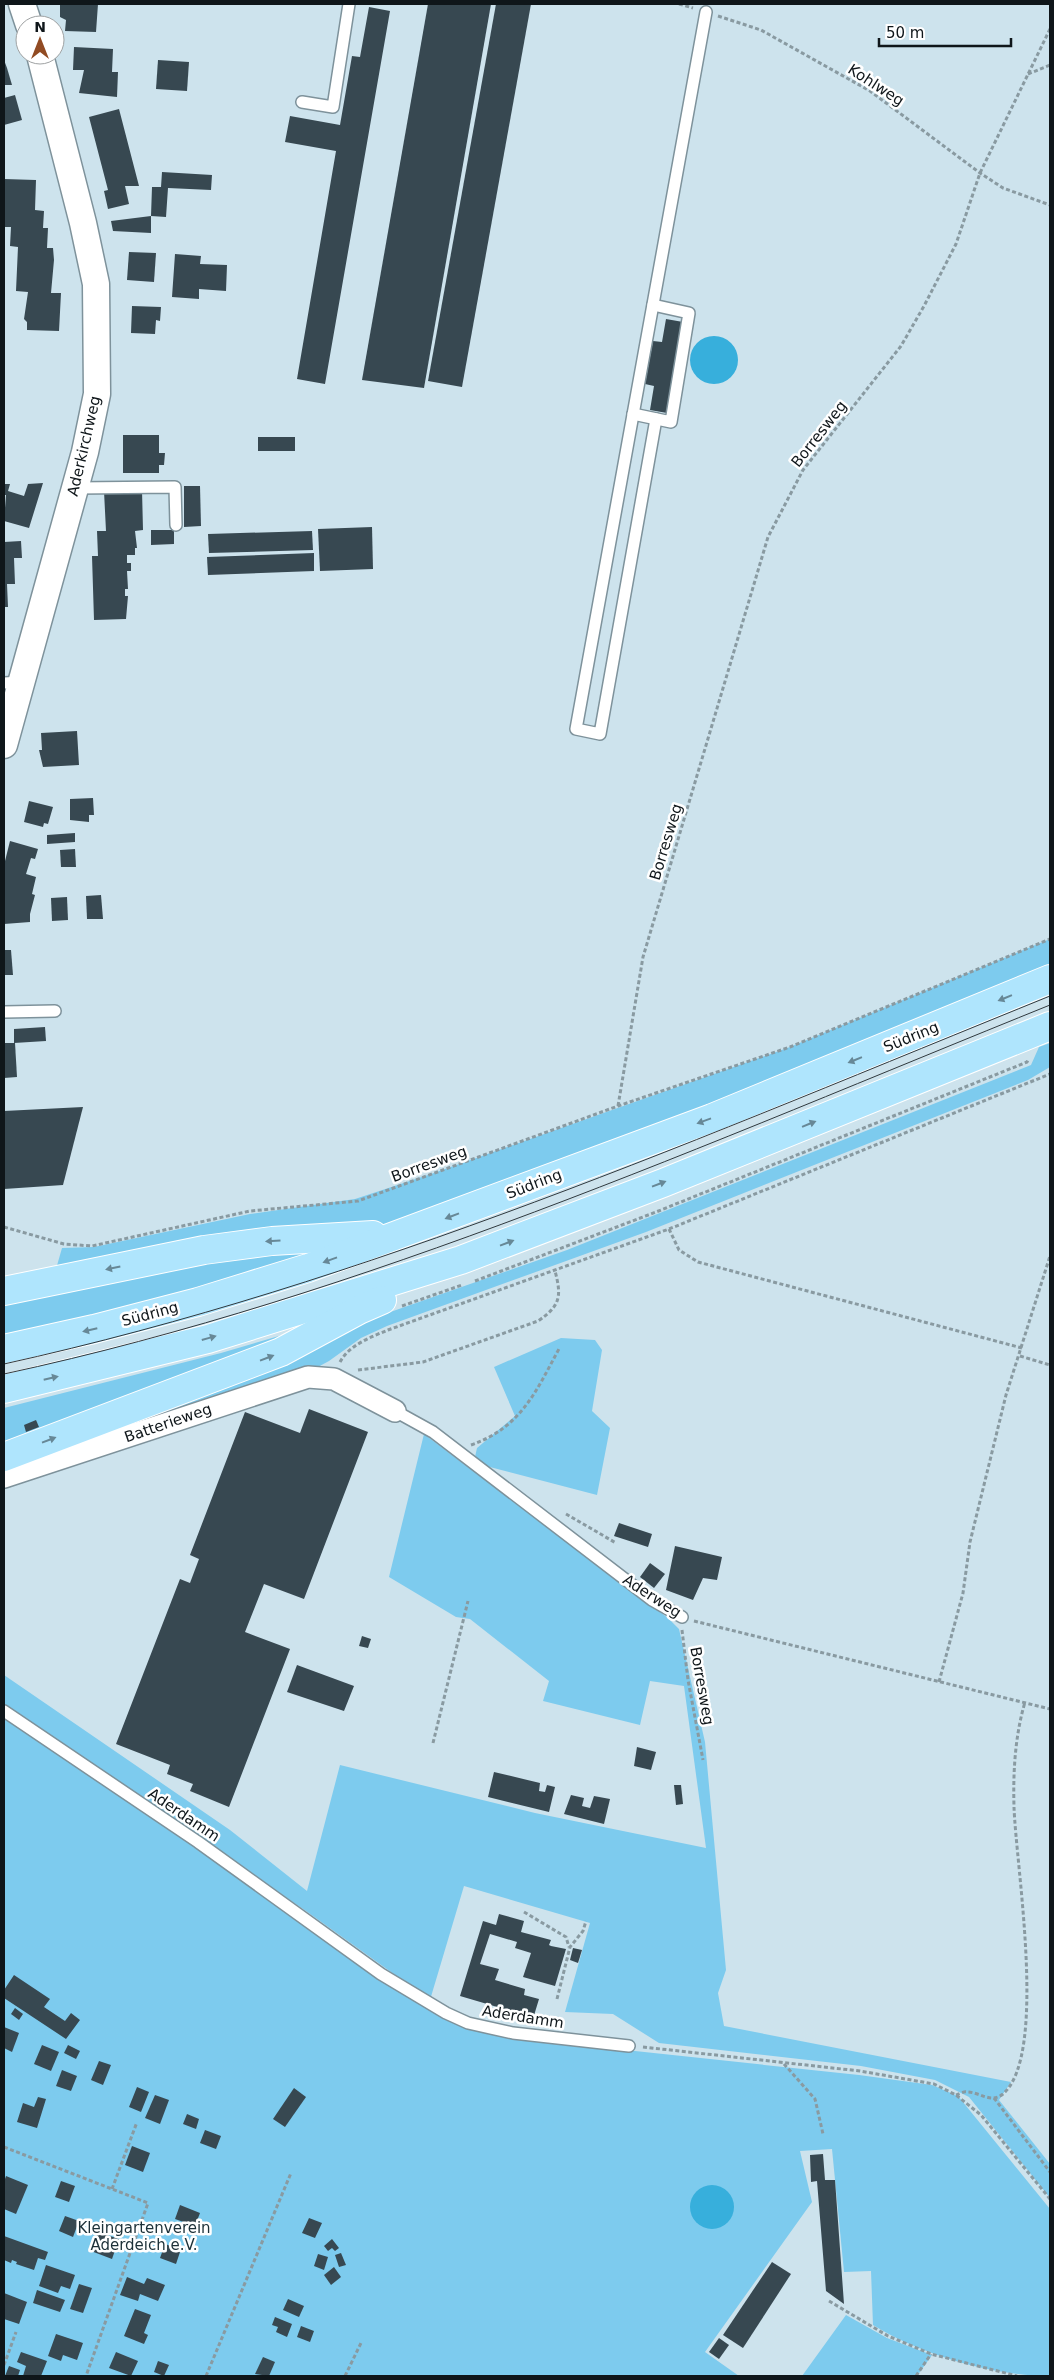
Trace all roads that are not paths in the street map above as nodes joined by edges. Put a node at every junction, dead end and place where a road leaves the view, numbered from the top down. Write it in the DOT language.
graph roads {
  1 [pos="349,4"];
  2 [pos="706,12"];
  3 [pos="43,65"];
  4 [pos="302,102"];
  5 [pos="653,305"];
  6 [pos="633,414"];
  7 [pos="656,420"];
  8 [pos="76,488"];
  9 [pos="176,525"];
  10 [pos="13,682"];
  11 [pos="4,744"];
  12 [pos="1050,979"];
  13 [pos="54,1011"];
  14 [pos="4,1012"];
  15 [pos="1050,1026"];
  16 [pos="409,1232"];
  17 [pos="462,1260"];
  18 [pos="4,1291"];
  19 [pos="4,1349"];
  20 [pos="334,1379"];
  21 [pos="4,1389"];
  22 [pos="395,1411"];
  23 [pos="4,1457"];
  24 [pos="4,1477"];
  25 [pos="682,1617"];
  26 [pos="4,1711"];
  27 [pos="630,2046"];
  1 -- 4 [label="lane"];
  2 -- 5 [label="lane"];
  3 -- 8 [label="street, Aderkirchweg"];
  5 -- 6 [label="lane"];
  5 -- 7 [label="lane"];
  6 -- 7 [label="lane"];
  6 -- 7 [label="lane"];
  8 -- 9 [label="lane"];
  8 -- 10 [label="street, Aderkirchweg"];
  10 -- 11 [label="street, Aderkirchweg"];
  12 -- 16 [label="main road, Südring, one-way"];
  13 -- 14 [label="lane"];
  17 -- 15 [label="main road, one-way"];
  16 -- 18 [label="main road, one-way"];
  16 -- 19 [label="main road, Südring, one-way"];
  21 -- 17 [label="main road, one-way"];
  23 -- 17 [label="main road, one-way"];
  20 -- 22 [label="street, Aderweg"];
  20 -- 24 [label="street, Batterieweg"];
  22 -- 25 [label="lane, Aderweg"];
  26 -- 27 [label="lane, Aderdamm"];
}
